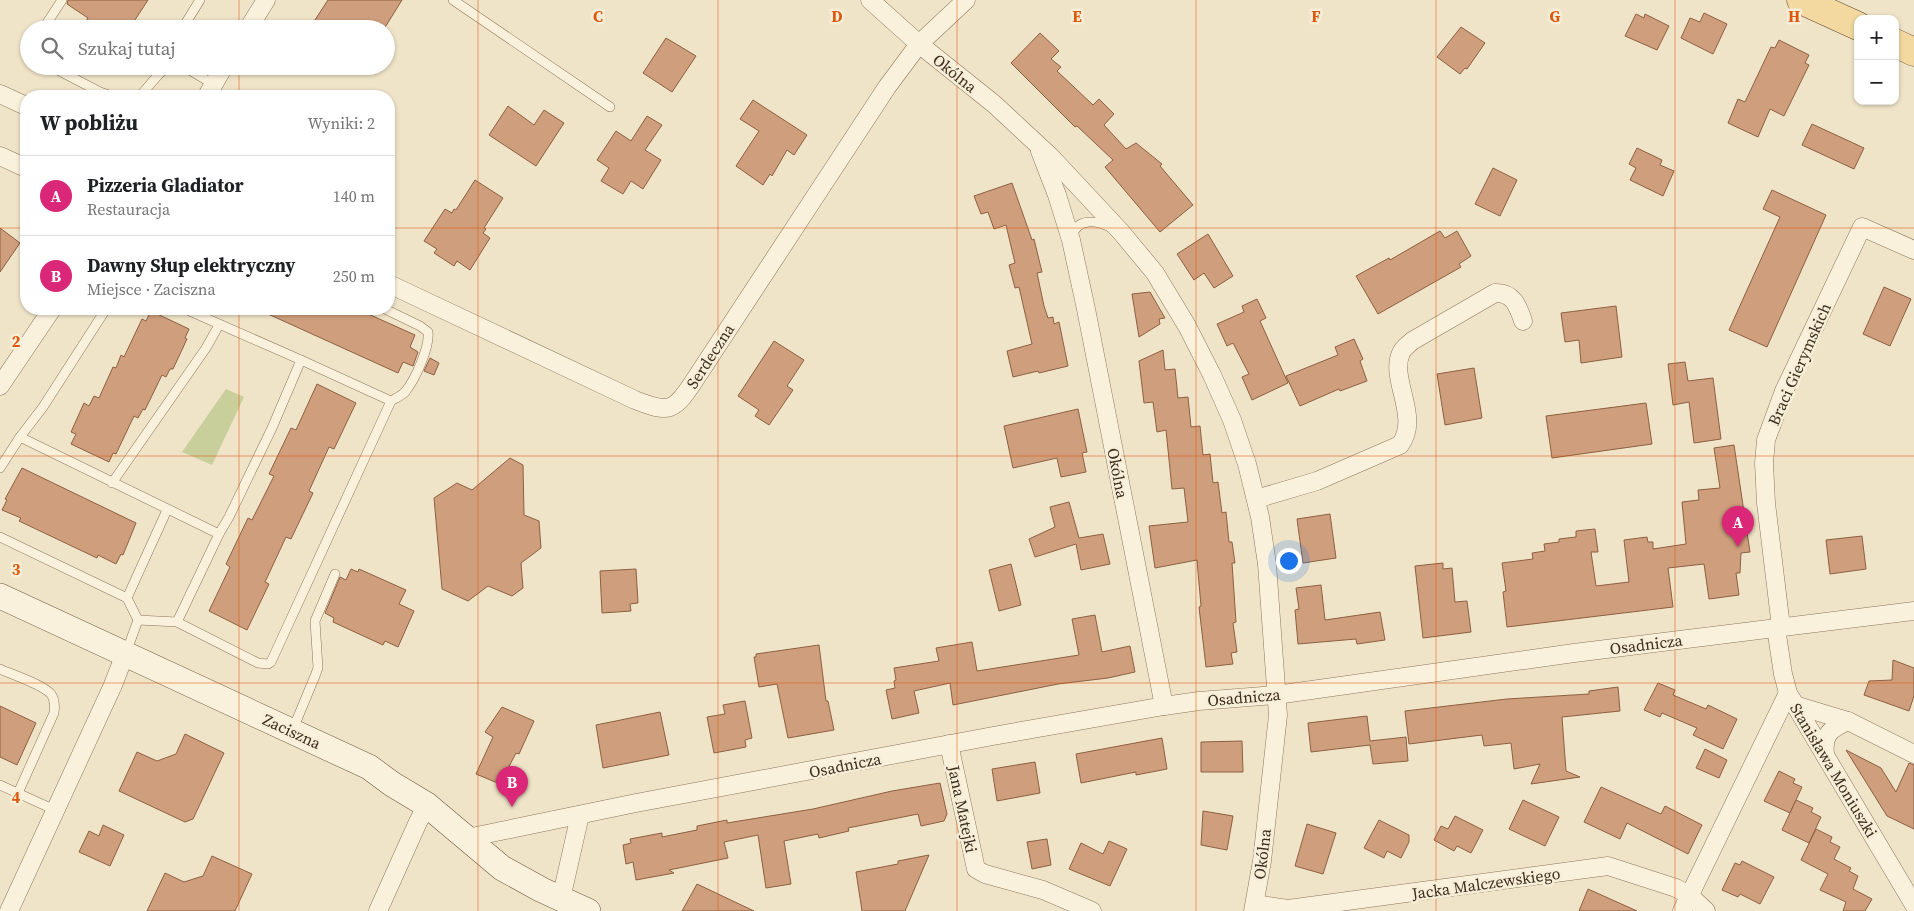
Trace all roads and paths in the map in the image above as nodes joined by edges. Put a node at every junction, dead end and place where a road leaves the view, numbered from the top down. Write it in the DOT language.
graph roads {
  1 [pos="62,0"];
  2 [pos="200,0"];
  3 [pos="266,0"];
  4 [pos="453,0"];
  5 [pos="870,0"];
  6 [pos="966,0"];
  7 [pos="1801,0"];
  8 [pos="49,20"];
  9 [pos="188,20"];
  10 [pos="254,20"];
  11 [pos="1854,24"];
  12 [pos="919,44"];
  13 [pos="1899,45"];
  14 [pos="1914,52"];
  15 [pos="67,75"];
  16 [pos="159,75"];
  17 [pos="194,75"];
  18 [pos="219,75"];
  19 [pos="96,90"];
  20 [pos="145,90"];
  21 [pos="210,90"];
  22 [pos="0,94"];
  23 [pos="20,103"];
  24 [pos="610,107"];
  25 [pos="1038,146"];
  26 [pos="0,156"];
  27 [pos="20,165"];
  28 [pos="1121,232"];
  29 [pos="1070,240"];
  30 [pos="1914,250"];
  31 [pos="395,287"];
  32 [pos="395,314"];
  33 [pos="48,315"];
  34 [pos="102,315"];
  35 [pos="199,315"];
  36 [pos="1523,320"];
  37 [pos="219,324"];
  38 [pos="301,360"];
  39 [pos="0,386"];
  40 [pos="391,401"];
  41 [pos="20,437"];
  42 [pos="0,468"];
  43 [pos="112,483"];
  44 [pos="1256,499"];
  45 [pos="167,510"];
  46 [pos="219,534"];
  47 [pos="0,537"];
  48 [pos="335,574"];
  49 [pos="0,596"];
  50 [pos="127,598"];
  51 [pos="1914,611"];
  52 [pos="138,620"];
  53 [pos="177,622"];
  54 [pos="1778,627"];
  55 [pos="126,654"];
  56 [pos="0,669"];
  57 [pos="1276,695"];
  58 [pos="1792,699"];
  59 [pos="1164,706"];
  60 [pos="1848,721"];
  61 [pos="292,731"];
  62 [pos="949,744"];
  63 [pos="1914,754"];
  64 [pos="1825,755"];
  65 [pos="0,785"];
  66 [pos="18,793"];
  67 [pos="428,805"];
  68 [pos="55,810"];
  69 [pos="580,815"];
  70 [pos="467,838"];
  71 [pos="562,899"];
  72 [pos="1686,903"];
  73 [pos="1914,905"];
  74 [pos="1254,908"];
  75 [pos="9,911"];
  76 [pos="378,911"];
  77 [pos="588,911"];
  78 [pos="1092,911"];
  79 [pos="1706,911"];
  1 -- 8 [label="lane"];
  2 -- 9 [label="lane"];
  3 -- 10 [label="street"];
  4 -- 24 [label="lane"];
  5 -- 12 [label="street"];
  6 -- 12 [label="street, Okólna"];
  7 -- 11 [label="main road"];
  12 -- 25 [label="street, Okólna"];
  12 -- 31 [label="street, Serdeczna"];
  13 -- 14 [label="main road"];
  15 -- 19 [label="lane"];
  16 -- 20 [label="lane"];
  17 -- 21 [label="lane"];
  18 -- 21 [label="street"];
  22 -- 23 [label="street"];
  25 -- 28 [label="street, Okólna"];
  25 -- 29 [label="street, Okólna"];
  26 -- 27 [label="street"];
  28 -- 29 [label="lane, Okólna"];
  28 -- 44 [label="street, Okólna"];
  29 -- 59 [label="street, Okólna"];
  30 -- 54 [label="street, Braci Gierymskich"];
  32 -- 40 [label="lane"];
  33 -- 39 [label="street"];
  34 -- 41 [label="lane"];
  35 -- 37 [label="lane"];
  36 -- 44 [label="street"];
  37 -- 38 [label="lane"];
  37 -- 43 [label="lane"];
  38 -- 40 [label="lane"];
  38 -- 46 [label="lane"];
  40 -- 53 [label="lane"];
  41 -- 42 [label="lane"];
  41 -- 43 [label="lane"];
  43 -- 45 [label="lane"];
  44 -- 57 [label="street, Okólna"];
  45 -- 46 [label="lane"];
  45 -- 50 [label="lane"];
  46 -- 53 [label="lane"];
  47 -- 50 [label="lane"];
  48 -- 61 [label="lane"];
  49 -- 55 [label="street, Zaciszna"];
  50 -- 52 [label="lane"];
  51 -- 54 [label="street, Osadnicza"];
  52 -- 53 [label="lane"];
  52 -- 55 [label="lane"];
  54 -- 57 [label="street, Osadnicza"];
  54 -- 58 [label="street, Stanisława Moniuszki"];
  55 -- 61 [label="street, Zaciszna"];
  55 -- 68 [label="street"];
  56 -- 66 [label="lane"];
  57 -- 59 [label="street, Osadnicza"];
  57 -- 74 [label="street, Okólna"];
  58 -- 60 [label="street"];
  58 -- 64 [label="street, Stanisława Moniuszki"];
  58 -- 72 [label="street"];
  59 -- 62 [label="street, Osadnicza"];
  60 -- 63 [label="street"];
  60 -- 64 [label="street"];
  61 -- 67 [label="street, Zaciszna"];
  62 -- 69 [label="street, Osadnicza"];
  62 -- 78 [label="street, Jana Matejki"];
  64 -- 73 [label="street, Stanisława Moniuszki"];
  65 -- 66 [label="lane"];
  66 -- 68 [label="lane"];
  67 -- 70 [label="street, Zaciszna"];
  67 -- 76 [label="street"];
  68 -- 75 [label="street"];
  69 -- 70 [label="street"];
  69 -- 71 [label="street"];
  70 -- 71 [label="street, Zaciszna"];
  71 -- 77 [label="street, Zaciszna"];
  72 -- 74 [label="street, Jacka Malczewskiego"];
  72 -- 79 [label="street, Jacka Malczewskiego"];
}
